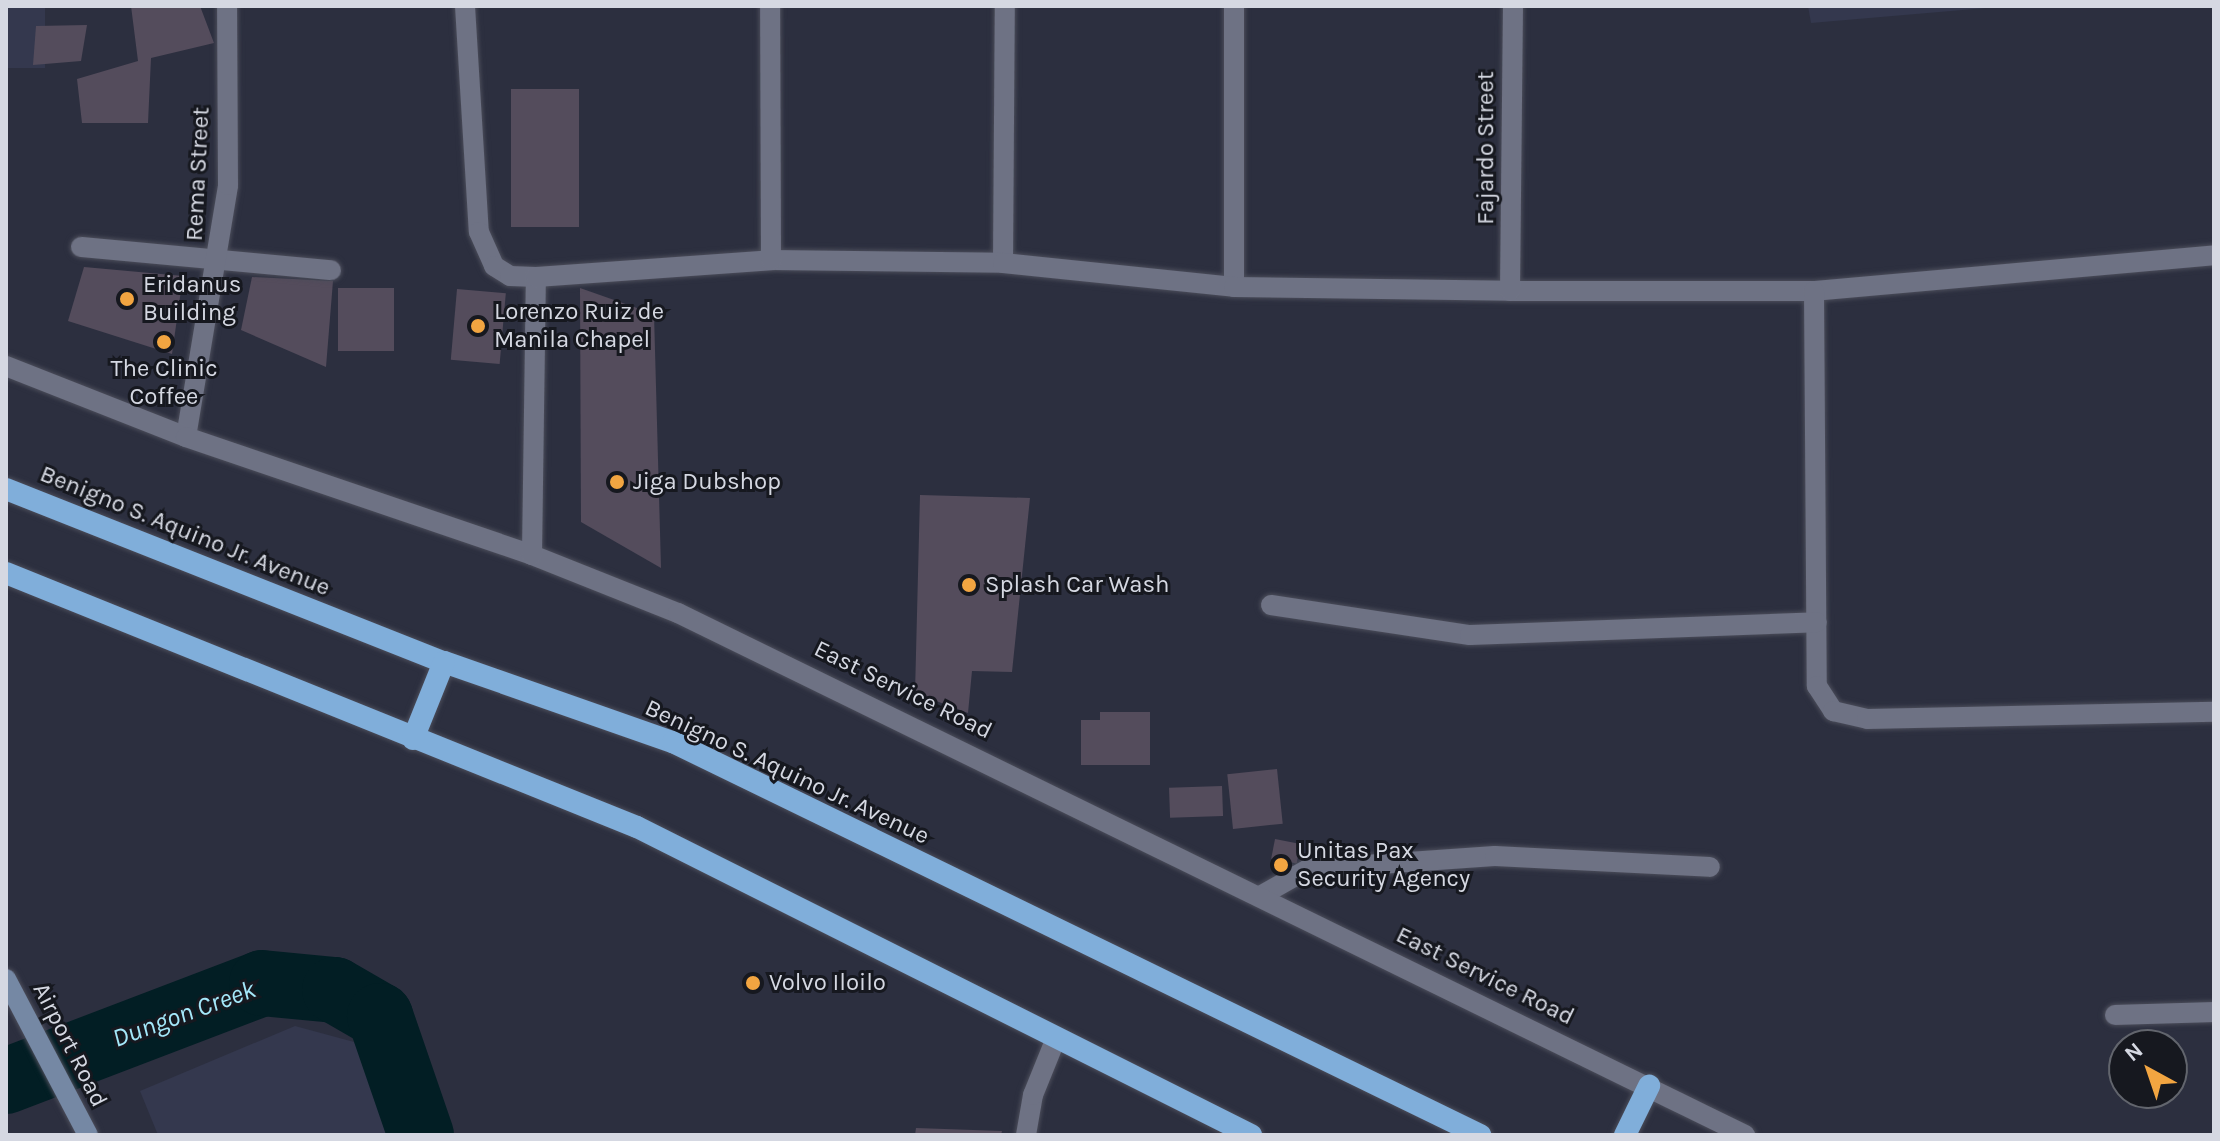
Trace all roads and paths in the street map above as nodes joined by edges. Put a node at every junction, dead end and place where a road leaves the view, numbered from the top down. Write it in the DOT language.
graph roads {
  1 [pos="227,6"];
  2 [pos="465,6"];
  3 [pos="770,6"];
  4 [pos="1005,6"];
  5 [pos="1234,6"];
  6 [pos="1513,6"];
  7 [pos="81,247"];
  8 [pos="2214,255"];
  9 [pos="219,260"];
  10 [pos="771,260"];
  11 [pos="1003,263"];
  12 [pos="331,270"];
  13 [pos="536,277"];
  14 [pos="1234,287"];
  15 [pos="1510,291"];
  16 [pos="1814,291"];
  17 [pos="6,366"];
  18 [pos="186,437"];
  19 [pos="6,489"];
  20 [pos="532,555"];
  21 [pos="6,573"];
  22 [pos="1271,605"];
  23 [pos="1817,622"];
  24 [pos="444,662"];
  25 [pos="2214,712"];
  26 [pos="413,739"];
  27 [pos="1710,867"];
  28 [pos="1262,895"];
  29 [pos="6,979"];
  30 [pos="2214,1012"];
  31 [pos="2115,1015"];
  32 [pos="1056,1038"];
  33 [pos="1649,1086"];
  34 [pos="88,1135"];
  35 [pos="1026,1135"];
  36 [pos="1251,1135"];
  37 [pos="1480,1135"];
  38 [pos="1625,1135"];
  39 [pos="1745,1135"];
  1 -- 9 [label="street, Rema Street"];
  2 -- 13 [label="street"];
  3 -- 10 [label="street"];
  4 -- 11 [label="street"];
  5 -- 14 [label="street"];
  6 -- 15 [label="street, Fajardo Street"];
  7 -- 9 [label="street"];
  8 -- 16 [label="street"];
  9 -- 12 [label="street"];
  9 -- 18 [label="street, Rema Street"];
  10 -- 11 [label="street"];
  10 -- 13 [label="street"];
  11 -- 14 [label="street"];
  13 -- 20 [label="street"];
  14 -- 15 [label="street"];
  15 -- 16 [label="street"];
  16 -- 23 [label="street"];
  17 -- 18 [label="street, East Service Road"];
  18 -- 20 [label="street, East Service Road"];
  19 -- 24 [label="highway, Benigno S. Aquino Jr. Avenue"];
  20 -- 28 [label="street, East Service Road"];
  21 -- 26 [label="highway"];
  22 -- 23 [label="street"];
  23 -- 25 [label="street"];
  24 -- 26 [label="highway"];
  24 -- 37 [label="highway, Benigno S. Aquino Jr. Avenue"];
  26 -- 32 [label="highway"];
  27 -- 28 [label="street"];
  28 -- 33 [label="street, East Service Road"];
  29 -- 34 [label="main road, Airport Road"];
  30 -- 31 [label="street"];
  32 -- 35 [label="street"];
  32 -- 36 [label="highway"];
  33 -- 38 [label="highway"];
  33 -- 39 [label="street, East Service Road"];
}
